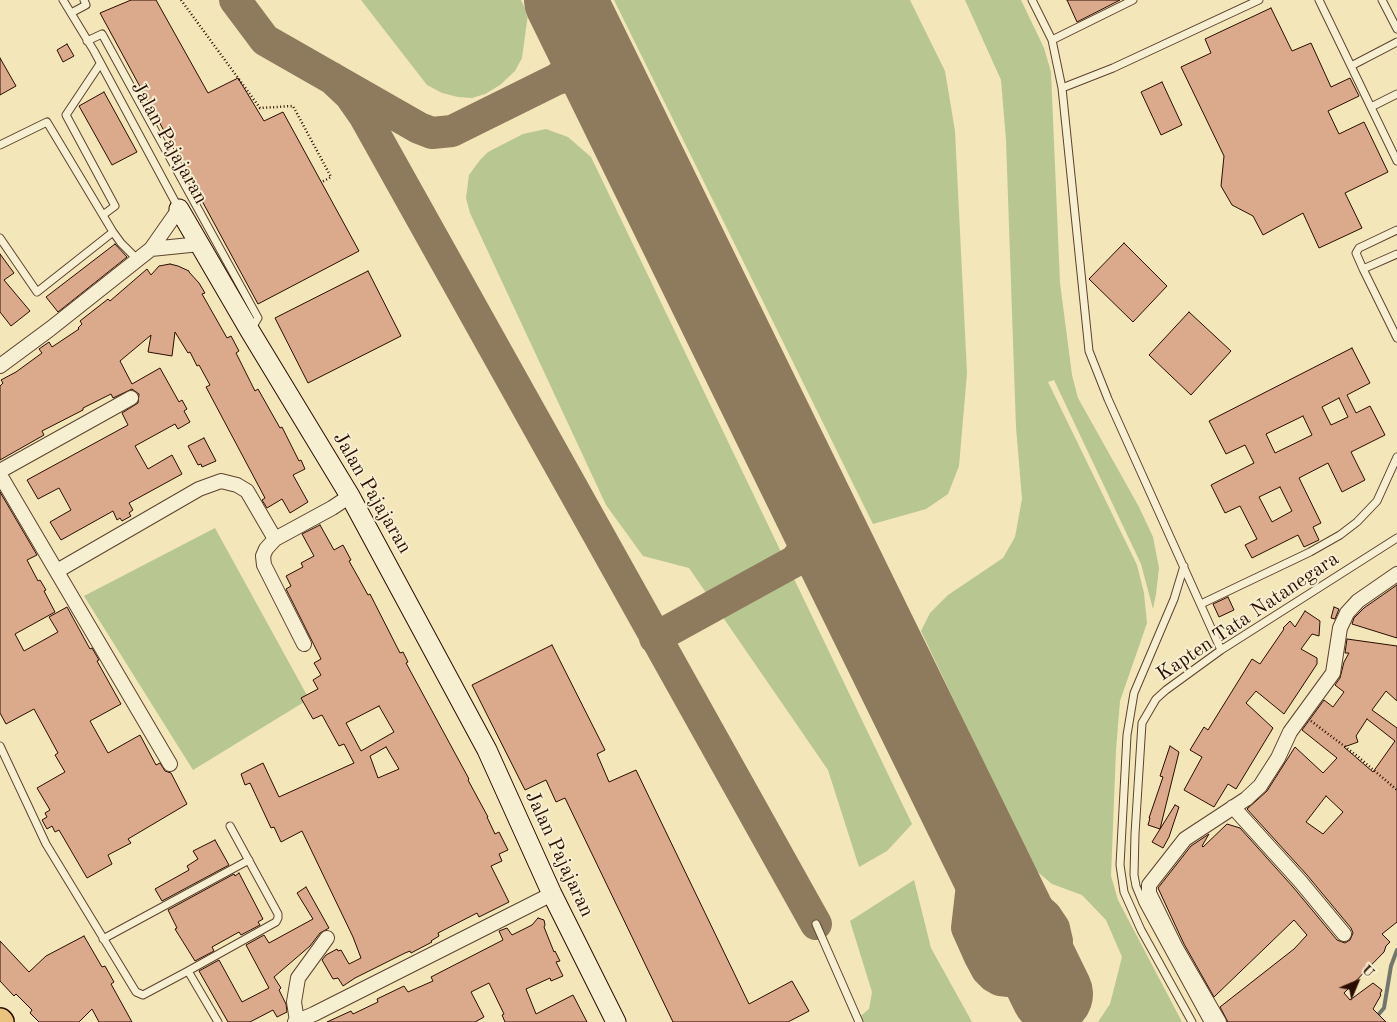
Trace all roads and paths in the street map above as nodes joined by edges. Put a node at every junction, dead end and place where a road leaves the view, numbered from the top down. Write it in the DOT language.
graph roads {
  1 [pos="63,0"];
  2 [pos="84,0"];
  3 [pos="181,0"];
  4 [pos="1032,0"];
  5 [pos="1134,0"];
  6 [pos="1259,0"];
  7 [pos="1320,0"];
  8 [pos="1382,0"];
  9 [pos="71,13"];
  10 [pos="1397,30"];
  11 [pos="1052,40"];
  12 [pos="87,41"];
  13 [pos="1397,42"];
  14 [pos="100,64"];
  15 [pos="1351,66"];
  16 [pos="1062,88"];
  17 [pos="1397,94"];
  18 [pos="1371,107"];
  19 [pos="0,145"];
  20 [pos="1397,161"];
  21 [pos="322,182"];
  22 [pos="180,209"];
  23 [pos="103,216"];
  24 [pos="1397,230"];
  25 [pos="113,232"];
  26 [pos="0,238"];
  27 [pos="200,244"];
  28 [pos="151,249"];
  29 [pos="1397,254"];
  30 [pos="138,260"];
  31 [pos="1364,269"];
  32 [pos="250,331"];
  33 [pos="1397,338"];
  34 [pos="0,366"];
  35 [pos="131,398"];
  36 [pos="1397,457"];
  37 [pos="0,471"];
  38 [pos="0,475"];
  39 [pos="350,496"];
  40 [pos="1397,538"];
  41 [pos="275,539"];
  42 [pos="1184,566"];
  43 [pos="57,571"];
  44 [pos="1397,574"];
  45 [pos="1201,604"];
  46 [pos="304,644"];
  47 [pos="1221,650"];
  48 [pos="1302,714"];
  49 [pos="0,746"];
  50 [pos="170,764"];
  51 [pos="1397,790"];
  52 [pos="1233,807"];
  53 [pos="230,826"];
  54 [pos="249,860"];
  55 [pos="552,894"];
  56 [pos="816,924"];
  57 [pos="1344,934"];
  58 [pos="326,938"];
  59 [pos="103,939"];
  60 [pos="188,971"];
  61 [pos="317,1018"];
  62 [pos="296,1021"];
  63 [pos="218,1022"];
  64 [pos="616,1022"];
  65 [pos="859,1022"];
  66 [pos="1192,1022"];
  67 [pos="1208,1022"];
  68 [pos="1219,1022"];
  1 -- 9 [label="lane, Jalan Pajajaran"];
  2 -- 9 [label="lane"];
  3 -- 21 [label="path"];
  4 -- 11 [label="lane"];
  5 -- 11 [label="lane"];
  6 -- 16 [label="lane"];
  7 -- 15 [label="lane"];
  8 -- 10 [label="lane"];
  9 -- 12 [label="lane, Jalan Pajajaran"];
  11 -- 16 [label="lane"];
  12 -- 14 [label="lane, Jalan Pajajaran"];
  12 -- 32 [label="lane"];
  13 -- 15 [label="lane"];
  14 -- 22 [label="lane, Jalan Pajajaran"];
  14 -- 23 [label="lane"];
  15 -- 18 [label="lane"];
  16 -- 42 [label="lane"];
  17 -- 18 [label="lane"];
  18 -- 20 [label="lane"];
  19 -- 23 [label="lane"];
  22 -- 27 [label="main road, Jalan Pajajaran"];
  22 -- 28 [label="street"];
  23 -- 25 [label="lane"];
  24 -- 31 [label="lane"];
  25 -- 26 [label="lane"];
  25 -- 30 [label="lane"];
  27 -- 28 [label="street"];
  27 -- 32 [label="main road, Jalan Pajajaran"];
  28 -- 30 [label="street"];
  29 -- 31 [label="lane"];
  30 -- 34 [label="street"];
  31 -- 33 [label="lane"];
  32 -- 39 [label="main road, Jalan Pajajaran"];
  35 -- 37 [label="street"];
  36 -- 45 [label="lane"];
  38 -- 43 [label="street"];
  39 -- 41 [label="street"];
  39 -- 55 [label="main road, Jalan Pajajaran"];
  40 -- 47 [label="lane, Kapten Tata Natanegara"];
  41 -- 43 [label="street"];
  41 -- 46 [label="street"];
  42 -- 45 [label="lane"];
  42 -- 66 [label="lane"];
  43 -- 50 [label="street"];
  44 -- 48 [label="street"];
  45 -- 47 [label="lane"];
  47 -- 67 [label="lane, Kapten Tata Natanegara"];
  48 -- 51 [label="path"];
  48 -- 52 [label="street"];
  49 -- 59 [label="lane"];
  52 -- 57 [label="street"];
  52 -- 68 [label="street"];
  53 -- 54 [label="lane"];
  54 -- 59 [label="lane"];
  54 -- 60 [label="lane"];
  55 -- 61 [label="street"];
  55 -- 64 [label="main road, Jalan Pajajaran"];
  56 -- 65 [label="lane"];
  58 -- 62 [label="street"];
  59 -- 60 [label="lane"];
  60 -- 63 [label="lane"];
  61 -- 62 [label="street"];
}
